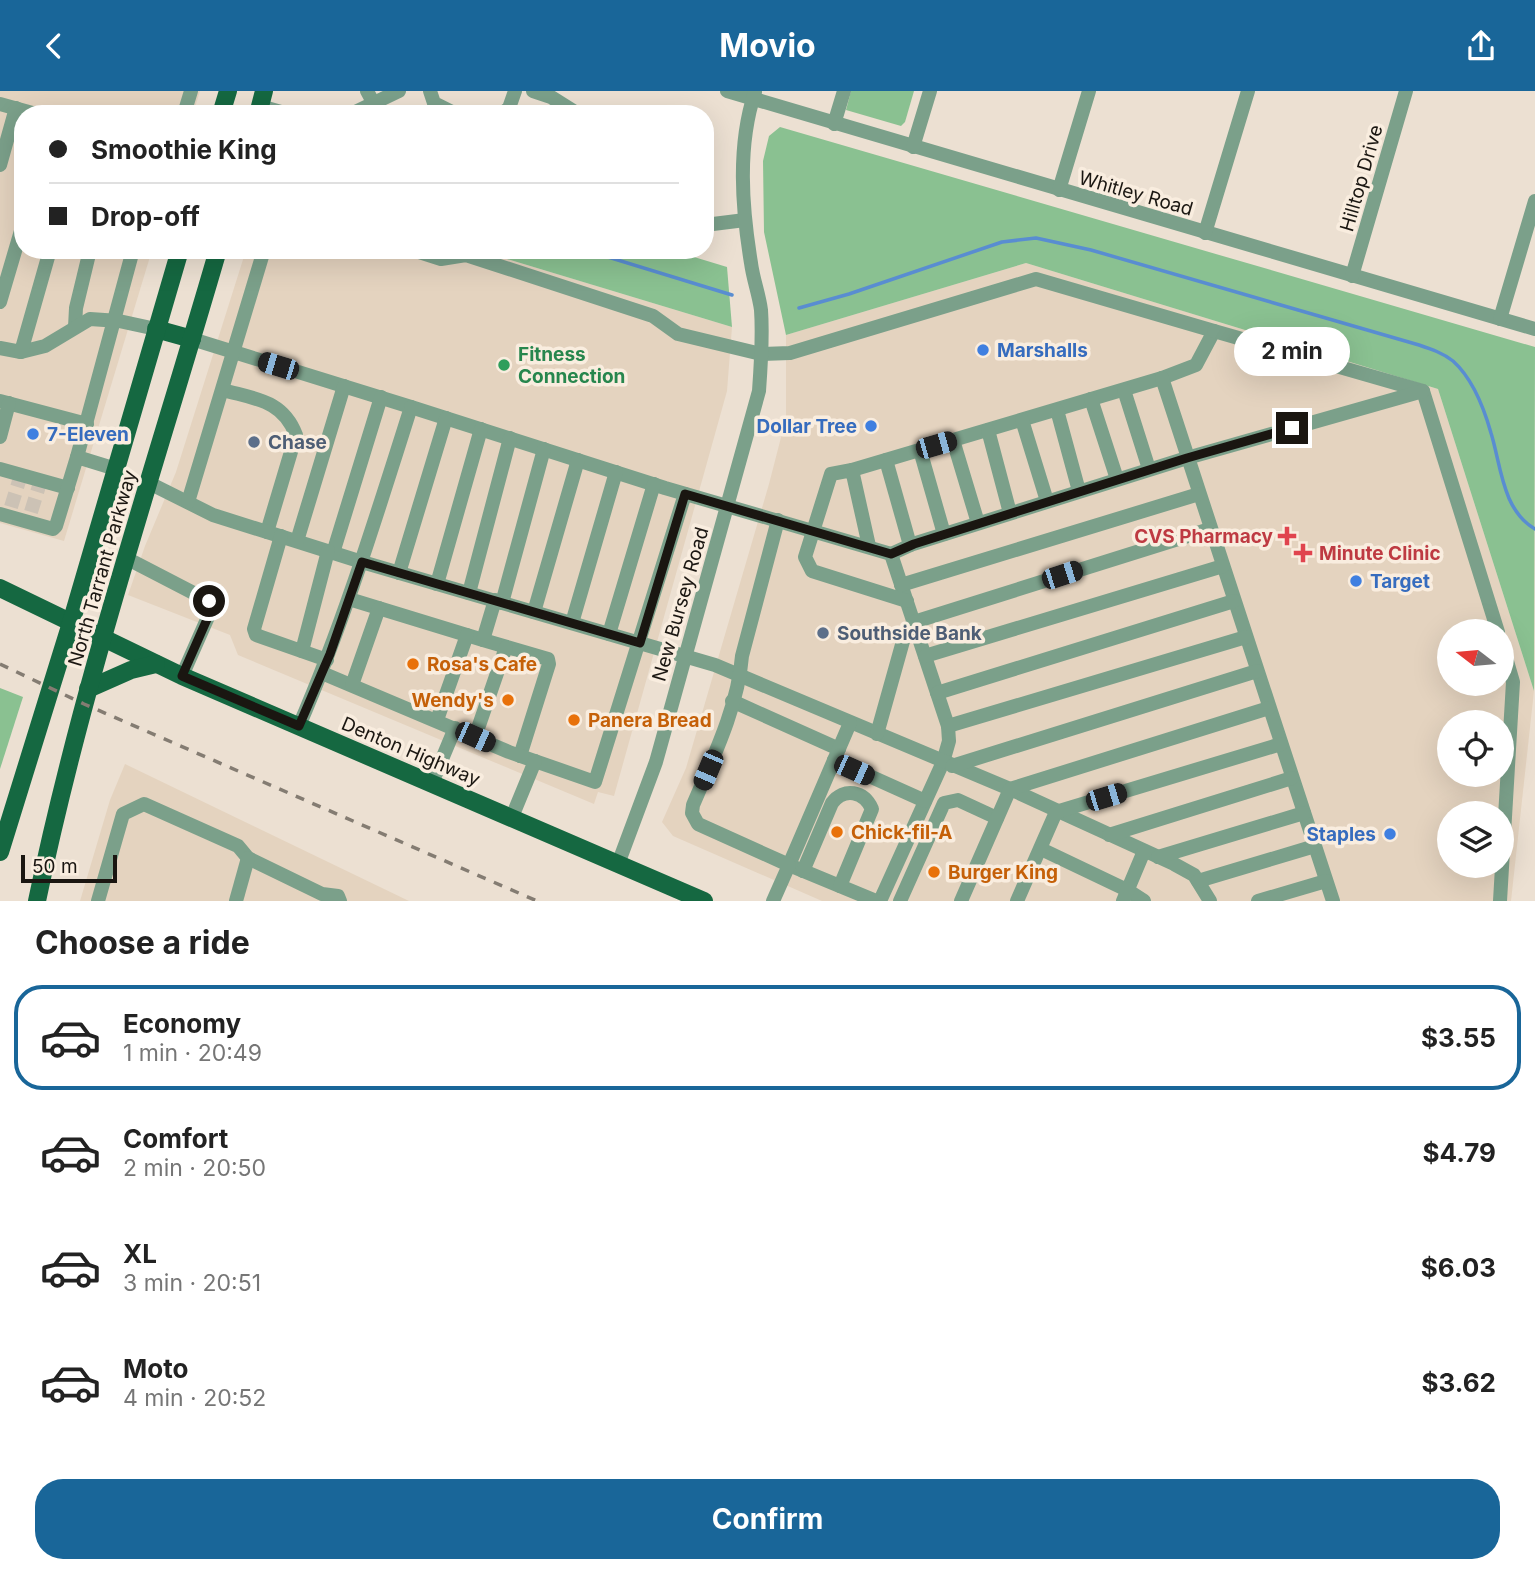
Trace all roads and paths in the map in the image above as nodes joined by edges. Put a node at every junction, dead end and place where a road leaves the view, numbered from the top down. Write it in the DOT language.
graph roads {
  1 [pos="399,91"];
  2 [pos="533,91"];
  3 [pos="727,91"];
  4 [pos="844,91"];
  5 [pos="930,91"];
  6 [pos="1089,91"];
  7 [pos="1248,91"];
  8 [pos="1406,91"];
  9 [pos="754,95"];
  10 [pos="370,97"];
  11 [pos="564,105"];
  12 [pos="14,115"];
  13 [pos="834,124"];
  14 [pos="913,147"];
  15 [pos="0,165"];
  16 [pos="1059,190"];
  17 [pos="1535,203"];
  18 [pos="745,220"];
  19 [pos="714,225"];
  20 [pos="1205,233"];
  21 [pos="14,255"];
  22 [pos="47,259"];
  23 [pos="88,259"];
  24 [pos="131,259"];
  25 [pos="177,259"];
  26 [pos="215,259"];
  27 [pos="261,259"];
  28 [pos="478,259"];
  29 [pos="1352,276"];
  30 [pos="0,302"];
  31 [pos="1500,319"];
  32 [pos="116,321"];
  33 [pos="75,327"];
  34 [pos="156,329"];
  35 [pos="1535,329"];
  36 [pos="1214,331"];
  37 [pos="192,339"];
  38 [pos="0,348"];
  39 [pos="21,352"];
  40 [pos="234,352"];
  41 [pos="761,354"];
  42 [pos="1162,379"];
  43 [pos="344,386"];
  44 [pos="223,390"];
  45 [pos="1124,390"];
  46 [pos="1423,391"];
  47 [pos="381,397"];
  48 [pos="1091,399"];
  49 [pos="5,402"];
  50 [pos="411,407"];
  51 [pos="1057,410"];
  52 [pos="446,418"];
  53 [pos="1022,420"];
  54 [pos="87,423"];
  55 [pos="481,429"];
  56 [pos="988,430"];
  57 [pos="0,437"];
  58 [pos="510,439"];
  59 [pos="953,440"];
  60 [pos="544,449"];
  61 [pos="920,450"];
  62 [pos="77,457"];
  63 [pos="1187,458"];
  64 [pos="578,460"];
  65 [pos="886,460"];
  66 [pos="0,469"];
  67 [pos="116,469"];
  68 [pos="852,470"];
  69 [pos="1149,470"];
  70 [pos="616,472"];
  71 [pos="1117,479"];
  72 [pos="149,483"];
  73 [pos="654,484"];
  74 [pos="68,488"];
  75 [pos="1079,491"];
  76 [pos="685,494"];
  77 [pos="1199,494"];
  78 [pos="1047,501"];
  79 [pos="188,502"];
  80 [pos="728,506"];
  81 [pos="7,513"];
  82 [pos="1010,513"];
  83 [pos="778,520"];
  84 [pos="978,523"];
  85 [pos="1210,529"];
  86 [pos="813,530"];
  87 [pos="274,534"];
  88 [pos="944,534"];
  89 [pos="297,541"];
  90 [pos="910,545"];
  91 [pos="869,546"];
  92 [pos="331,552"];
  93 [pos="891,554"];
  94 [pos="126,558"];
  95 [pos="362,562"];
  96 [pos="1223,566"];
  97 [pos="399,573"];
  98 [pos="437,584"];
  99 [pos="901,585"];
  100 [pos="0,588"];
  101 [pos="470,593"];
  102 [pos="349,599"];
  103 [pos="498,601"];
  104 [pos="907,601"];
  105 [pos="1234,601"];
  106 [pos="379,608"];
  107 [pos="534,612"];
  108 [pos="1494,619"];
  109 [pos="914,622"];
  110 [pos="572,623"];
  111 [pos="71,624"];
  112 [pos="609,634"];
  113 [pos="467,635"];
  114 [pos="1246,637"];
  115 [pos="101,638"];
  116 [pos="483,641"];
  117 [pos="640,643"];
  118 [pos="506,647"];
  119 [pos="302,651"];
  120 [pos="686,656"];
  121 [pos="925,656"];
  122 [pos="156,664"];
  123 [pos="324,666"];
  124 [pos="1257,671"];
  125 [pos="182,676"];
  126 [pos="740,676"];
  127 [pos="352,685"];
  128 [pos="88,689"];
  129 [pos="937,693"];
  130 [pos="1512,697"];
  131 [pos="732,701"];
  132 [pos="1269,708"];
  133 [pos="437,720"];
  134 [pos="850,723"];
  135 [pos="299,726"];
  136 [pos="948,726"];
  137 [pos="455,728"];
  138 [pos="877,734"];
  139 [pos="475,737"];
  140 [pos="1281,744"];
  141 [pos="836,755"];
  142 [pos="520,756"];
  143 [pos="535,761"];
  144 [pos="947,764"];
  145 [pos="1292,778"];
  146 [pos="432,783"];
  147 [pos="1010,789"];
  148 [pos="925,801"];
  149 [pos="1056,812"];
  150 [pos="1304,813"];
  151 [pos="512,817"];
  152 [pos="997,818"];
  153 [pos="1109,835"];
  154 [pos="1315,846"];
  155 [pos="1041,849"];
  156 [pos="0,852"];
  157 [pos="1151,854"];
  158 [pos="248,858"];
  159 [pos="618,864"];
  160 [pos="796,868"];
  161 [pos="1198,881"];
  162 [pos="1326,881"];
  163 [pos="840,886"];
  164 [pos="1125,895"];
  165 [pos="37,901"];
  166 [pos="98,901"];
  167 [pos="236,901"];
  168 [pos="340,901"];
  169 [pos="704,901"];
  170 [pos="773,901"];
  171 [pos="878,901"];
  172 [pos="900,901"];
  173 [pos="961,901"];
  174 [pos="1017,901"];
  175 [pos="1144,901"];
  176 [pos="1210,901"];
  177 [pos="1258,901"];
  178 [pos="1333,901"];
  179 [pos="1500,901"];
  1 -- 10 [label="street"];
  2 -- 11 [label="street"];
  3 -- 9 [label="street, Whitley Road"];
  4 -- 13 [label="street"];
  5 -- 14 [label="street"];
  6 -- 16 [label="street"];
  7 -- 20 [label="street"];
  8 -- 29 [label="street, Hilltop Drive"];
  9 -- 13 [label="street, Whitley Road"];
  9 -- 18 [label="street, New Bursey Road"];
  12 -- 15 [label="street"];
  13 -- 14 [label="street, Whitley Road"];
  14 -- 16 [label="street, Whitley Road"];
  16 -- 20 [label="street, Whitley Road"];
  17 -- 31 [label="street"];
  18 -- 19 [label="street"];
  18 -- 41 [label="street, New Bursey Road"];
  20 -- 29 [label="street, Whitley Road"];
  21 -- 30 [label="street"];
  22 -- 39 [label="street"];
  23 -- 33 [label="street"];
  24 -- 32 [label="street"];
  25 -- 34 [label="main road, North Tarrant Parkway"];
  26 -- 37 [label="main road, North Tarrant Parkway"];
  27 -- 40 [label="street"];
  28 -- 41 [label="street"];
  29 -- 31 [label="street, Whitley Road"];
  31 -- 35 [label="street, Whitley Road"];
  32 -- 33 [label="street"];
  32 -- 34 [label="street"];
  32 -- 54 [label="street"];
  33 -- 39 [label="street"];
  34 -- 37 [label="main road"];
  34 -- 67 [label="main road, North Tarrant Parkway"];
  36 -- 41 [label="street"];
  36 -- 42 [label="street"];
  36 -- 46 [label="street"];
  37 -- 40 [label="street"];
  37 -- 72 [label="main road, North Tarrant Parkway"];
  38 -- 39 [label="street"];
  40 -- 43 [label="street"];
  40 -- 44 [label="street"];
  41 -- 80 [label="street, New Bursey Road"];
  42 -- 45 [label="street"];
  42 -- 63 [label="street"];
  43 -- 47 [label="street"];
  43 -- 89 [label="street"];
  44 -- 79 [label="street"];
  44 -- 87 [label="street"];
  45 -- 48 [label="street"];
  45 -- 69 [label="street"];
  46 -- 63 [label="street"];
  46 -- 108 [label="street"];
  47 -- 50 [label="street"];
  47 -- 92 [label="street"];
  48 -- 51 [label="street"];
  48 -- 71 [label="street"];
  49 -- 54 [label="street"];
  49 -- 57 [label="street"];
  50 -- 52 [label="street"];
  50 -- 95 [label="street"];
  51 -- 53 [label="street"];
  51 -- 75 [label="street"];
  52 -- 55 [label="street"];
  52 -- 97 [label="street"];
  53 -- 56 [label="street"];
  53 -- 78 [label="street"];
  54 -- 62 [label="street"];
  55 -- 58 [label="street"];
  55 -- 98 [label="street"];
  56 -- 59 [label="street"];
  56 -- 82 [label="street"];
  58 -- 60 [label="street"];
  58 -- 101 [label="street"];
  59 -- 61 [label="street"];
  59 -- 84 [label="street"];
  60 -- 64 [label="street"];
  60 -- 103 [label="street"];
  61 -- 65 [label="street"];
  61 -- 88 [label="street"];
  62 -- 67 [label="street"];
  62 -- 74 [label="street"];
  63 -- 69 [label="street"];
  63 -- 77 [label="street"];
  64 -- 70 [label="street"];
  64 -- 107 [label="street"];
  65 -- 68 [label="street"];
  65 -- 90 [label="street"];
  66 -- 74 [label="street"];
  67 -- 111 [label="main road, North Tarrant Parkway"];
  68 -- 86 [label="street"];
  68 -- 91 [label="street"];
  69 -- 71 [label="street"];
  70 -- 73 [label="street"];
  70 -- 110 [label="street"];
  71 -- 75 [label="street"];
  72 -- 79 [label="street"];
  72 -- 94 [label="main road, North Tarrant Parkway"];
  73 -- 76 [label="street"];
  73 -- 112 [label="street"];
  74 -- 81 [label="street"];
  75 -- 78 [label="street"];
  76 -- 80 [label="street"];
  76 -- 117 [label="street"];
  77 -- 85 [label="street"];
  77 -- 99 [label="street"];
  78 -- 82 [label="street"];
  79 -- 87 [label="street"];
  80 -- 83 [label="street"];
  80 -- 120 [label="street, New Bursey Road"];
  82 -- 84 [label="street"];
  83 -- 86 [label="street"];
  83 -- 126 [label="street"];
  84 -- 88 [label="street"];
  85 -- 96 [label="street"];
  85 -- 109 [label="street"];
  86 -- 91 [label="street"];
  86 -- 104 [label="street"];
  87 -- 89 [label="street"];
  87 -- 119 [label="street"];
  88 -- 90 [label="street"];
  89 -- 92 [label="street"];
  90 -- 93 [label="street"];
  91 -- 93 [label="street"];
  92 -- 95 [label="street"];
  92 -- 119 [label="street"];
  93 -- 99 [label="street"];
  94 -- 115 [label="main road, North Tarrant Parkway"];
  94 -- 125 [label="street"];
  95 -- 97 [label="street"];
  95 -- 102 [label="street"];
  96 -- 105 [label="street"];
  96 -- 121 [label="street"];
  97 -- 98 [label="street"];
  98 -- 101 [label="street"];
  99 -- 104 [label="street"];
  100 -- 111 [label="main road, Denton Highway"];
  101 -- 103 [label="street"];
  102 -- 106 [label="street"];
  102 -- 123 [label="street"];
  103 -- 107 [label="street"];
  103 -- 116 [label="street"];
  104 -- 109 [label="street"];
  105 -- 114 [label="street"];
  105 -- 129 [label="street"];
  106 -- 113 [label="street"];
  106 -- 127 [label="street"];
  107 -- 110 [label="street"];
  109 -- 121 [label="street"];
  109 -- 138 [label="street"];
  110 -- 112 [label="street"];
  111 -- 115 [label="main road, Denton Highway"];
  111 -- 156 [label="main road, North Tarrant Parkway"];
  112 -- 117 [label="street"];
  113 -- 116 [label="street"];
  113 -- 133 [label="street"];
  114 -- 124 [label="street"];
  114 -- 136 [label="street"];
  115 -- 122 [label="main road, Denton Highway"];
  115 -- 128 [label="main road, North Tarrant Parkway"];
  116 -- 118 [label="street"];
  117 -- 120 [label="street"];
  117 -- 143 [label="street"];
  118 -- 139 [label="street"];
  118 -- 142 [label="street"];
  119 -- 123 [label="street"];
  120 -- 126 [label="street"];
  120 -- 159 [label="street, New Bursey Road"];
  121 -- 129 [label="street"];
  122 -- 125 [label="main road, Denton Highway"];
  122 -- 128 [label="main road"];
  123 -- 127 [label="street"];
  123 -- 135 [label="street"];
  124 -- 132 [label="street"];
  124 -- 144 [label="street"];
  125 -- 135 [label="main road, Denton Highway"];
  126 -- 131 [label="street"];
  126 -- 134 [label="street"];
  127 -- 133 [label="street"];
  128 -- 165 [label="main road, North Tarrant Parkway"];
  129 -- 136 [label="street"];
  130 -- 179 [label="street"];
  131 -- 141 [label="street"];
  131 -- 160 [label="street"];
  132 -- 140 [label="street"];
  132 -- 147 [label="street"];
  133 -- 137 [label="street"];
  134 -- 138 [label="street"];
  134 -- 141 [label="street"];
  135 -- 146 [label="main road, Denton Highway"];
  136 -- 144 [label="street"];
  137 -- 139 [label="street"];
  137 -- 146 [label="street"];
  138 -- 144 [label="street"];
  139 -- 142 [label="street"];
  140 -- 145 [label="street"];
  140 -- 149 [label="street"];
  141 -- 148 [label="street"];
  141 -- 160 [label="street"];
  142 -- 143 [label="street"];
  143 -- 151 [label="street"];
  144 -- 147 [label="street"];
  144 -- 148 [label="street"];
  145 -- 150 [label="street"];
  145 -- 153 [label="street"];
  146 -- 151 [label="main road, Denton Highway"];
  147 -- 149 [label="street"];
  147 -- 152 [label="street"];
  148 -- 171 [label="street"];
  149 -- 153 [label="street"];
  149 -- 155 [label="street"];
  150 -- 154 [label="street"];
  150 -- 157 [label="street"];
  151 -- 159 [label="main road, Denton Highway"];
  152 -- 172 [label="street"];
  152 -- 173 [label="street"];
  153 -- 157 [label="street"];
  154 -- 161 [label="street"];
  154 -- 162 [label="street"];
  155 -- 164 [label="street"];
  155 -- 174 [label="street"];
  157 -- 161 [label="street"];
  157 -- 164 [label="street"];
  158 -- 166 [label="street"];
  158 -- 167 [label="street"];
  158 -- 168 [label="street"];
  159 -- 169 [label="main road, Denton Highway"];
  160 -- 163 [label="street"];
  160 -- 163 [label="street"];
  160 -- 170 [label="street"];
  161 -- 176 [label="street"];
  162 -- 177 [label="street"];
  162 -- 178 [label="street"];
  163 -- 171 [label="street"];
  164 -- 175 [label="street"];
}
